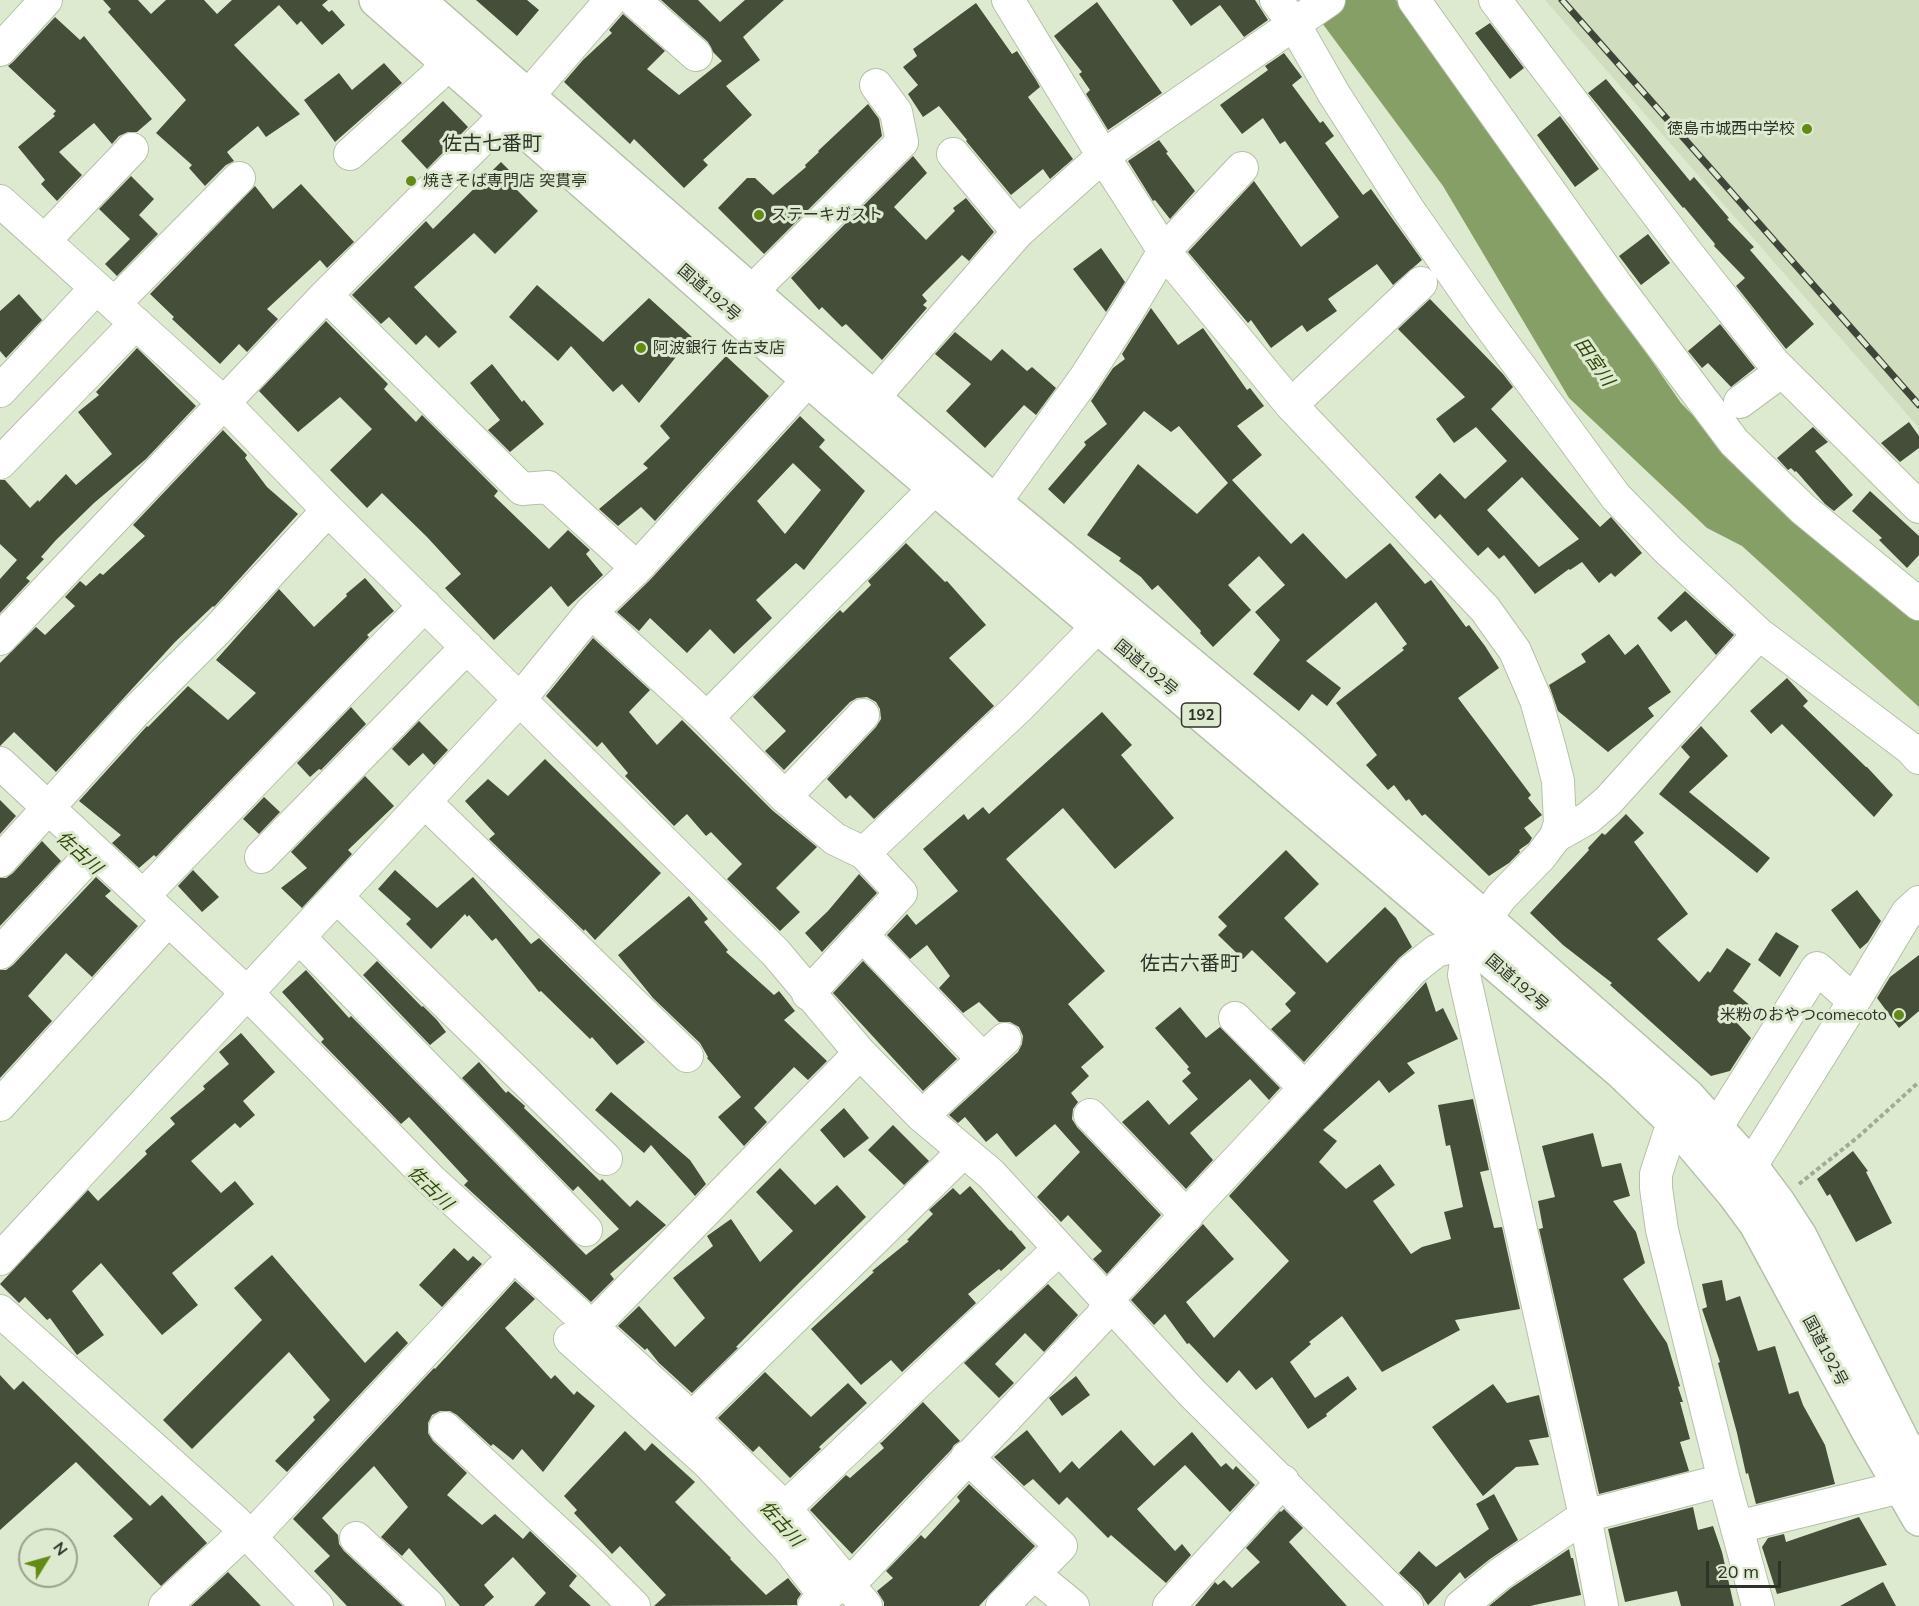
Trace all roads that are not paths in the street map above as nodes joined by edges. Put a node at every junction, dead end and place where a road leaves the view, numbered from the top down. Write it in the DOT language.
graph roads {
  1 [pos="46,0"];
  2 [pos="376,0"];
  3 [pos="418,0"];
  4 [pos="611,0"];
  5 [pos="633,0"];
  6 [pos="1008,0"];
  7 [pos="1329,0"];
  8 [pos="1414,0"];
  9 [pos="1496,0"];
  10 [pos="1290,14"];
  11 [pos="0,50"];
  12 [pos="696,55"];
  13 [pos="448,63"];
  14 [pos="876,85"];
  15 [pos="517,106"];
  16 [pos="132,149"];
  17 [pos="350,154"];
  18 [pos="953,154"];
  19 [pos="1103,156"];
  20 [pos="1242,168"];
  21 [pos="239,178"];
  22 [pos="6,219"];
  23 [pos="1018,232"];
  24 [pos="44,241"];
  25 [pos="1164,251"];
  26 [pos="1421,283"];
  27 [pos="752,291"];
  28 [pos="326,295"];
  29 [pos="115,305"];
  30 [pos="1782,371"];
  31 [pos="808,380"];
  32 [pos="0,391"];
  33 [pos="874,397"];
  34 [pos="1740,402"];
  35 [pos="224,403"];
  36 [pos="1291,405"];
  37 [pos="0,463"];
  38 [pos="934,489"];
  39 [pos="995,502"];
  40 [pos="1919,507"];
  41 [pos="328,510"];
  42 [pos="637,568"];
  43 [pos="1915,593"];
  44 [pos="425,605"];
  45 [pos="591,612"];
  46 [pos="1097,627"];
  47 [pos="1759,634"];
  48 [pos="0,639"];
  49 [pos="467,647"];
  50 [pos="520,699"];
  51 [pos="863,715"];
  52 [pos="707,718"];
  53 [pos="1919,758"];
  54 [pos="0,763"];
  55 [pos="785,797"];
  56 [pos="424,802"];
  57 [pos="43,814"];
  58 [pos="1556,836"];
  59 [pos="864,853"];
  60 [pos="88,857"];
  61 [pos="261,857"];
  62 [pos="0,861"];
  63 [pos="143,896"];
  64 [pos="337,897"];
  65 [pos="1919,902"];
  66 [pos="162,926"];
  67 [pos="1477,930"];
  68 [pos="862,935"];
  69 [pos="299,938"];
  70 [pos="0,953"];
  71 [pos="808,994"];
  72 [pos="240,999"];
  73 [pos="1854,1001"];
  74 [pos="1235,1018"];
  75 [pos="860,1053"];
  76 [pos="687,1056"];
  77 [pos="1305,1089"];
  78 [pos="0,1105"];
  79 [pos="1090,1115"];
  80 [pos="922,1116"];
  81 [pos="1673,1122"];
  82 [pos="1717,1126"];
  83 [pos="963,1152"];
  84 [pos="606,1159"];
  85 [pos="1751,1166"];
  86 [pos="1187,1216"];
  87 [pos="586,1230"];
  88 [pos="1059,1249"];
  89 [pos="0,1259"];
  90 [pos="500,1271"];
  91 [pos="1108,1303"];
  92 [pos="0,1311"];
  93 [pos="581,1333"];
  94 [pos="692,1418"];
  95 [pos="445,1428"];
  96 [pos="968,1457"];
  97 [pos="1913,1478"];
  98 [pos="1724,1480"];
  99 [pos="1283,1481"];
  100 [pos="785,1508"];
  101 [pos="1585,1516"];
  102 [pos="1919,1519"];
  103 [pos="1737,1527"];
  104 [pos="249,1534"];
  105 [pos="356,1538"];
  106 [pos="1034,1574"];
  107 [pos="831,1592"];
  108 [pos="165,1606"];
  109 [pos="317,1606"];
  110 [pos="429,1606"];
  111 [pos="634,1606"];
  112 [pos="866,1606"];
  113 [pos="1002,1606"];
  114 [pos="1073,1606"];
  115 [pos="1169,1606"];
  116 [pos="1407,1606"];
  117 [pos="1461,1606"];
  118 [pos="1602,1606"];
  119 [pos="1758,1606"];
  1 -- 11 [label="street"];
  2 -- 13 [label="highway, 国道192号 / 192"];
  3 -- 15 [label="highway, 国道192号 / 192"];
  4 -- 15 [label="street"];
  5 -- 12 [label="street"];
  6 -- 19 [label="street"];
  7 -- 10 [label="street"];
  8 -- 43 [label="street"];
  9 -- 30 [label="street"];
  10 -- 19 [label="street"];
  10 -- 47 [label="street"];
  13 -- 15 [label="highway, 国道192号 / 192"];
  13 -- 17 [label="street"];
  14 -- 27 [label="street"];
  15 -- 27 [label="highway, 国道192号 / 192"];
  15 -- 28 [label="street"];
  15 -- 31 [label="highway, 国道192号 / 192"];
  16 -- 24 [label="street"];
  18 -- 23 [label="street"];
  19 -- 23 [label="street"];
  19 -- 25 [label="street"];
  20 -- 25 [label="street"];
  21 -- 29 [label="street"];
  22 -- 24 [label="street"];
  23 -- 33 [label="street"];
  24 -- 29 [label="street"];
  25 -- 36 [label="street"];
  25 -- 39 [label="street"];
  26 -- 36 [label="street"];
  27 -- 33 [label="highway, 国道192号 / 192"];
  28 -- 35 [label="street"];
  28 -- 42 [label="street"];
  29 -- 32 [label="street"];
  29 -- 35 [label="street"];
  29 -- 37 [label="street"];
  30 -- 34 [label="street"];
  30 -- 40 [label="street"];
  31 -- 38 [label="highway, 国道192号 / 192"];
  31 -- 42 [label="street"];
  33 -- 39 [label="highway, 国道192号 / 192"];
  35 -- 41 [label="street"];
  35 -- 48 [label="street"];
  36 -- 58 [label="street"];
  38 -- 46 [label="highway, 国道192号 / 192"];
  38 -- 52 [label="street"];
  39 -- 67 [label="highway, 国道192号 / 192"];
  41 -- 44 [label="street"];
  41 -- 57 [label="street"];
  42 -- 45 [label="street"];
  44 -- 49 [label="street"];
  44 -- 63 [label="street"];
  45 -- 50 [label="street"];
  45 -- 52 [label="street"];
  46 -- 59 [label="street"];
  46 -- 67 [label="highway, 国道192号 / 192"];
  47 -- 53 [label="street"];
  47 -- 58 [label="street"];
  49 -- 50 [label="street"];
  49 -- 61 [label="street"];
  50 -- 56 [label="street"];
  50 -- 71 [label="street"];
  51 -- 55 [label="street"];
  52 -- 55 [label="street"];
  54 -- 57 [label="street"];
  55 -- 59 [label="street"];
  56 -- 64 [label="street"];
  56 -- 76 [label="street"];
  57 -- 60 [label="street"];
  57 -- 62 [label="street"];
  58 -- 67 [label="street"];
  59 -- 68 [label="street"];
  60 -- 63 [label="street"];
  60 -- 70 [label="street"];
  63 -- 66 [label="street"];
  64 -- 69 [label="street"];
  64 -- 84 [label="street"];
  65 -- 73 [label="street"];
  66 -- 72 [label="street"];
  66 -- 78 [label="street"];
  67 -- 77 [label="street"];
  67 -- 81 [label="highway, 国道192号 / 192"];
  67 -- 82 [label="highway, 国道192号 / 192"];
  67 -- 101 [label="street"];
  68 -- 71 [label="street"];
  68 -- 80 [label="street"];
  69 -- 72 [label="street"];
  69 -- 87 [label="street"];
  71 -- 75 [label="street"];
  72 -- 89 [label="street"];
  72 -- 93 [label="street"];
  73 -- 82 [label="street"];
  73 -- 85 [label="street"];
  74 -- 77 [label="street"];
  75 -- 80 [label="street"];
  75 -- 93 [label="street"];
  77 -- 86 [label="street"];
  79 -- 86 [label="street"];
  80 -- 83 [label="street"];
  81 -- 97 [label="highway, 国道192号 / 192"];
  81 -- 98 [label="street"];
  82 -- 85 [label="highway, 国道192号 / 192"];
  83 -- 88 [label="street"];
  83 -- 94 [label="street"];
  85 -- 97 [label="highway, 国道192号 / 192"];
  86 -- 91 [label="street"];
  88 -- 91 [label="street"];
  88 -- 100 [label="street"];
  90 -- 104 [label="street"];
  91 -- 96 [label="street"];
  91 -- 99 [label="street"];
  92 -- 104 [label="street"];
  93 -- 94 [label="street"];
  93 -- 107 [label="street"];
  94 -- 100 [label="street"];
  95 -- 111 [label="street"];
  96 -- 106 [label="street"];
  96 -- 107 [label="street"];
  97 -- 102 [label="highway, 国道192号 / 192"];
  97 -- 103 [label="street"];
  98 -- 101 [label="street"];
  98 -- 103 [label="street"];
  99 -- 115 [label="street"];
  99 -- 116 [label="street"];
  100 -- 107 [label="street"];
  101 -- 117 [label="street"];
  101 -- 118 [label="street"];
  103 -- 119 [label="street"];
  104 -- 108 [label="street"];
  104 -- 109 [label="street"];
  105 -- 110 [label="street"];
  106 -- 113 [label="street"];
  106 -- 114 [label="street"];
  107 -- 112 [label="street"];
}
